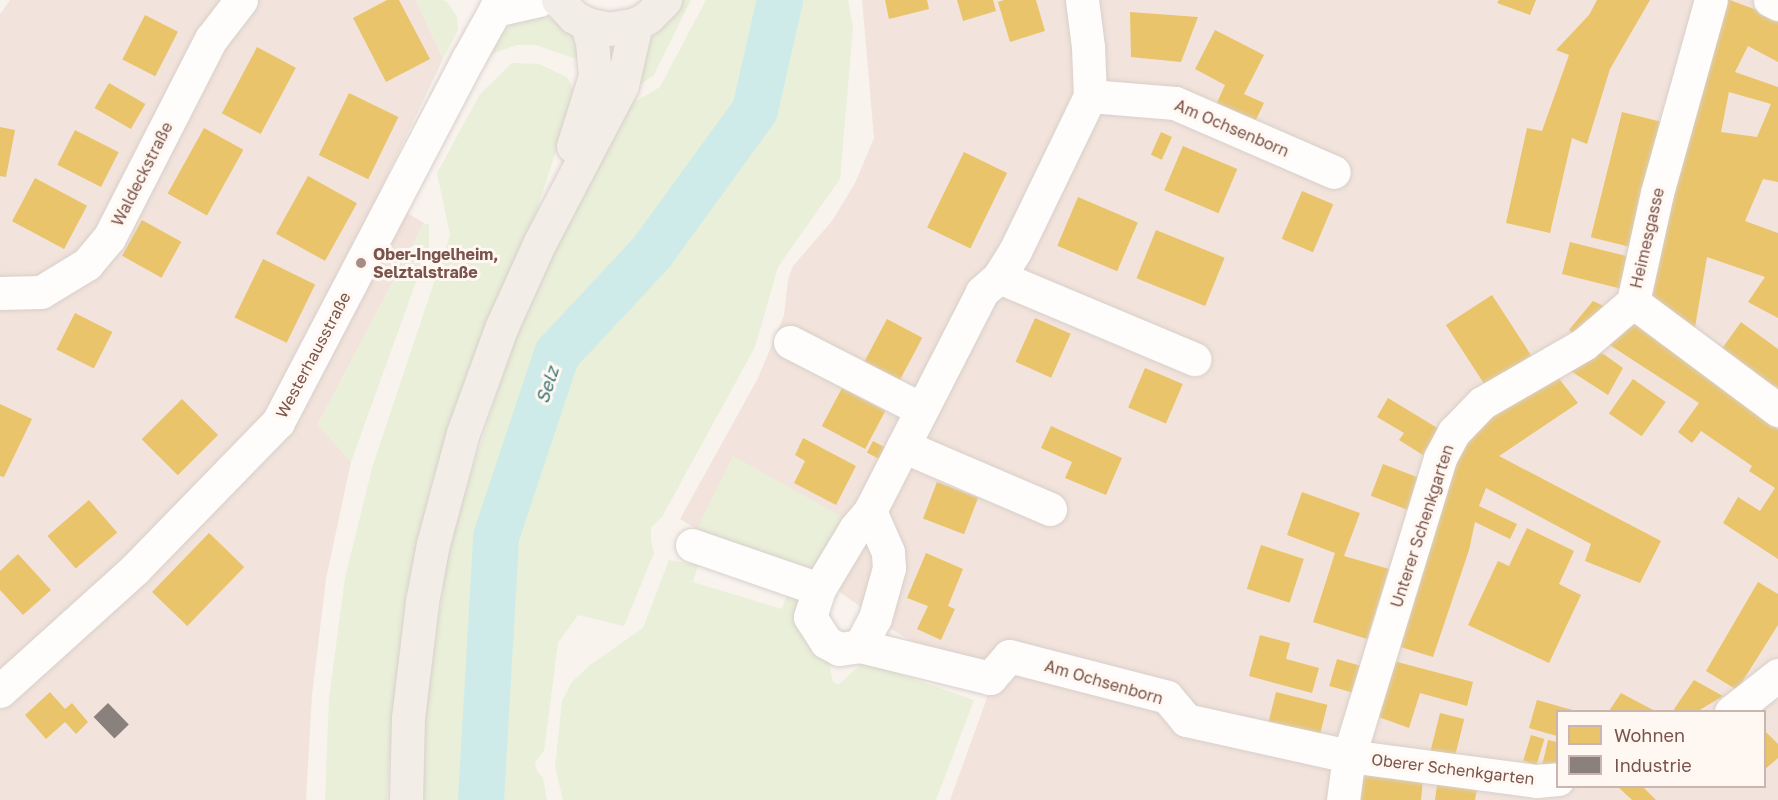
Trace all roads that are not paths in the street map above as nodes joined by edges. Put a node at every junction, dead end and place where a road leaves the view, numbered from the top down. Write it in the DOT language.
graph roads {
  1 [pos="241,0"];
  2 [pos="539,0"];
  3 [pos="558,0"];
  4 [pos="665,0"];
  5 [pos="1082,0"];
  6 [pos="1711,0"];
  7 [pos="1770,0"];
  8 [pos="494,3"];
  9 [pos="1778,4"];
  10 [pos="587,24"];
  11 [pos="636,24"];
  12 [pos="1090,96"];
  13 [pos="1334,172"];
  14 [pos="539,244"];
  15 [pos="999,277"];
  16 [pos="0,293"];
  17 [pos="1633,302"];
  18 [pos="790,342"];
  19 [pos="1194,359"];
  20 [pos="921,410"];
  21 [pos="1778,410"];
  22 [pos="903,446"];
  23 [pos="1050,509"];
  24 [pos="870,512"];
  25 [pos="692,545"];
  26 [pos="819,589"];
  27 [pos="860,646"];
  28 [pos="1778,675"];
  29 [pos="0,691"];
  30 [pos="1732,710"];
  31 [pos="1349,756"];
  32 [pos="1556,779"];
  33 [pos="406,800"];
  34 [pos="1344,800"];
  1 -- 16 [label="street, Waldeckstraße"];
  2 -- 8 [label="street, Westerhausstraße"];
  3 -- 10 [label="main road"];
  4 -- 11 [label="main road"];
  5 -- 12 [label="street, Am Ochsenborn"];
  6 -- 17 [label="street, Heimesgasse"];
  7 -- 9 [label="street"];
  8 -- 29 [label="street, Westerhausstraße"];
  10 -- 11 [label="main road"];
  10 -- 14 [label="main road"];
  11 -- 14 [label="main road"];
  12 -- 13 [label="street, Am Ochsenborn"];
  12 -- 15 [label="street, Am Ochsenborn"];
  14 -- 33 [label="main road"];
  15 -- 19 [label="street"];
  15 -- 20 [label="street, Am Ochsenborn"];
  17 -- 21 [label="street, Heimesgasse"];
  17 -- 31 [label="street, Unterer Schenkgarten"];
  18 -- 20 [label="street"];
  20 -- 22 [label="street, Am Ochsenborn"];
  22 -- 23 [label="street"];
  22 -- 24 [label="street, Am Ochsenborn"];
  24 -- 26 [label="street, Am Ochsenborn"];
  24 -- 27 [label="street"];
  25 -- 26 [label="street"];
  26 -- 27 [label="street, Am Ochsenborn"];
  27 -- 31 [label="street, Am Ochsenborn"];
  28 -- 30 [label="street"];
  31 -- 32 [label="street, Oberer Schenkgarten"];
  31 -- 34 [label="street, Unterer Schenkgarten"];
}
